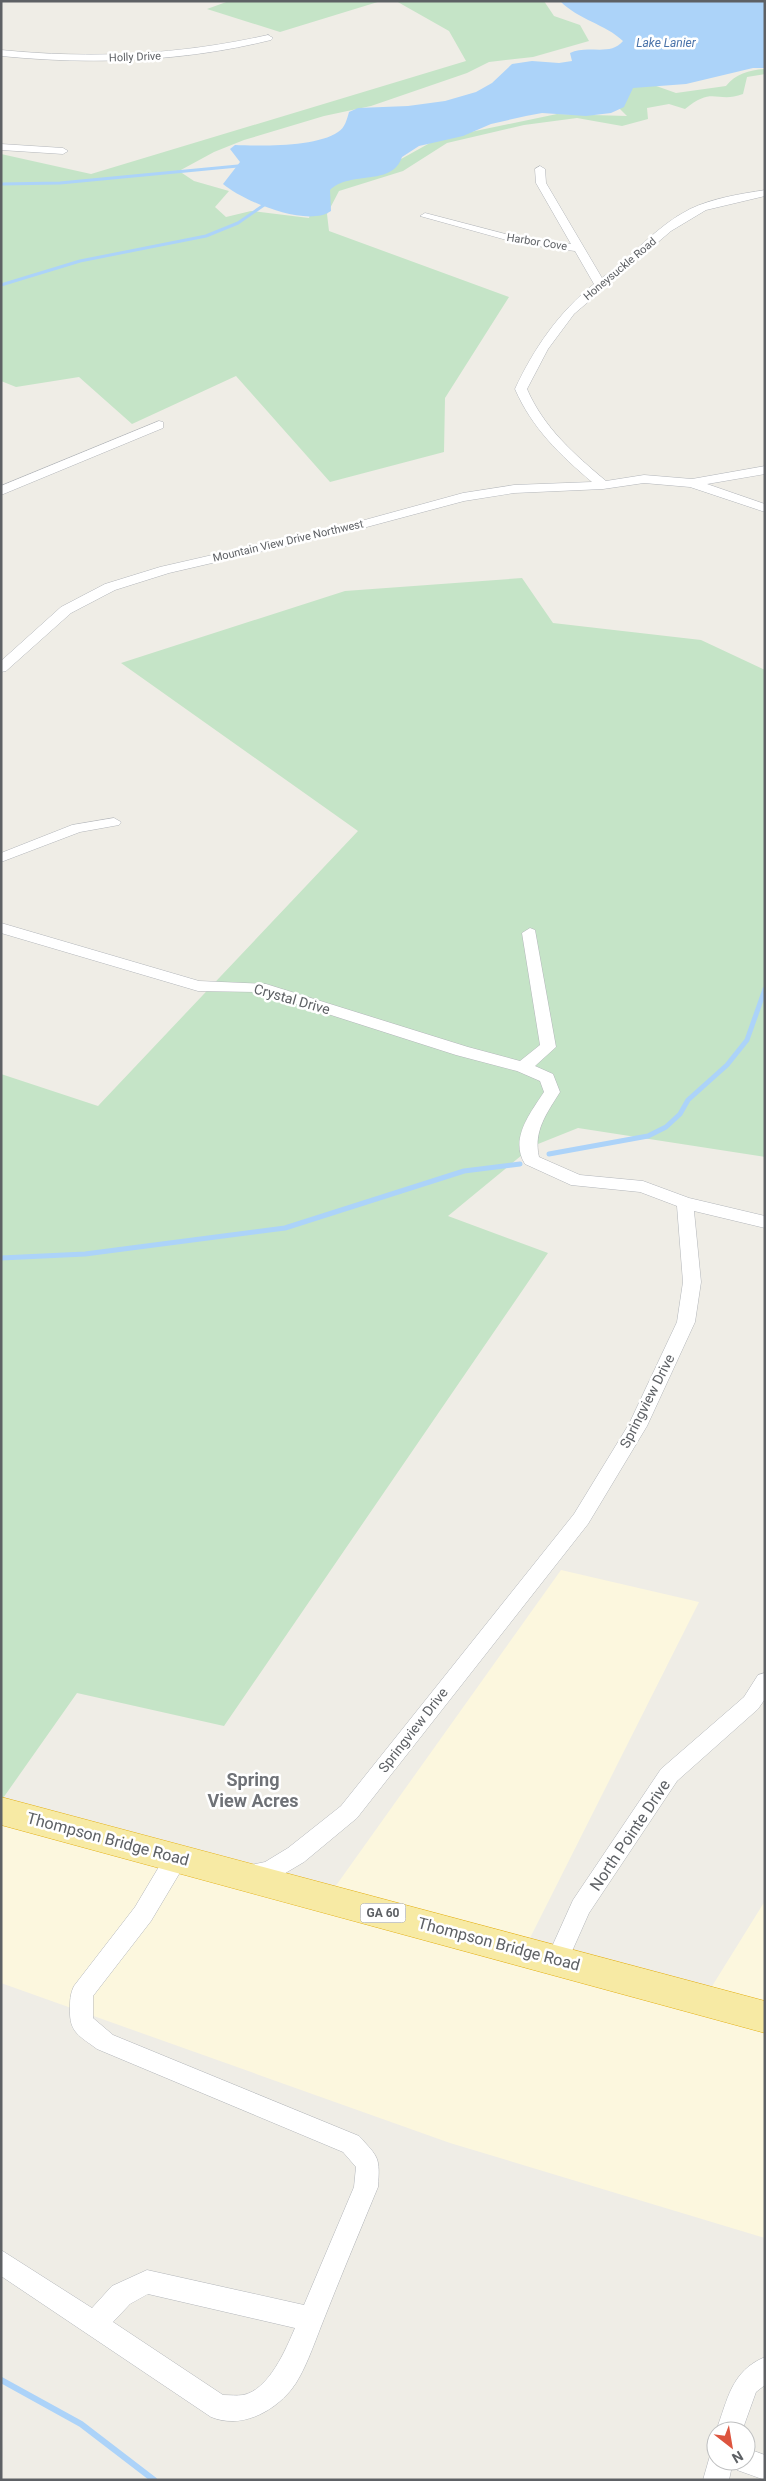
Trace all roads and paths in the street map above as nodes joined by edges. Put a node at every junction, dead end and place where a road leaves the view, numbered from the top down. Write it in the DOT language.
graph roads {
  1 [pos="268,38"];
  2 [pos="1,53"];
  3 [pos="1,147"];
  4 [pos="63,150"];
  5 [pos="540,170"];
  6 [pos="765,193"];
  7 [pos="425,216"];
  8 [pos="580,248"];
  9 [pos="600,285"];
  10 [pos="159,425"];
  11 [pos="765,470"];
  12 [pos="692,483"];
  13 [pos="603,485"];
  14 [pos="1,491"];
  15 [pos="765,508"];
  16 [pos="1,668"];
  17 [pos="114,822"];
  18 [pos="1,858"];
  19 [pos="1,928"];
  20 [pos="530,933"];
  21 [pos="523,1066"];
  22 [pos="685,1203"];
  23 [pos="765,1222"];
  24 [pos="765,1681"];
  25 [pos="1,1810"];
  26 [pos="177,1857"];
  27 [pos="244,1875"];
  28 [pos="557,1960"];
  29 [pos="765,2017"];
  30 [pos="1,2262"];
  31 [pos="311,2319"];
  32 [pos="93,2325"];
  33 [pos="765,2368"];
  34 [pos="733,2421"];
  1 -- 2 [label="street, Holly Drive"];
  3 -- 4 [label="street"];
  5 -- 8 [label="street"];
  6 -- 9 [label="street, Honeysuckle Road"];
  7 -- 8 [label="street, Harbor Cove"];
  8 -- 9 [label="street, Harbor Cove"];
  9 -- 13 [label="street, Honeysuckle Road"];
  10 -- 14 [label="street"];
  11 -- 12 [label="street"];
  12 -- 13 [label="street, Mountain View Drive Northwest"];
  12 -- 15 [label="street"];
  13 -- 16 [label="street, Mountain View Drive Northwest"];
  17 -- 18 [label="street"];
  19 -- 21 [label="street, Crystal Drive"];
  20 -- 21 [label="street"];
  21 -- 22 [label="street"];
  22 -- 23 [label="street"];
  22 -- 27 [label="street, Springview Drive"];
  24 -- 28 [label="street, North Pointe Drive"];
  25 -- 26 [label="highway, Thompson Bridge Road / GA 60"];
  26 -- 27 [label="highway, Thompson Bridge Road / GA 60"];
  26 -- 31 [label="street"];
  27 -- 28 [label="highway, Thompson Bridge Road / GA 60"];
  28 -- 29 [label="highway, Thompson Bridge Road / GA 60"];
  30 -- 32 [label="street"];
  31 -- 32 [label="street"];
  31 -- 32 [label="street"];
  33 -- 34 [label="street"];
}
